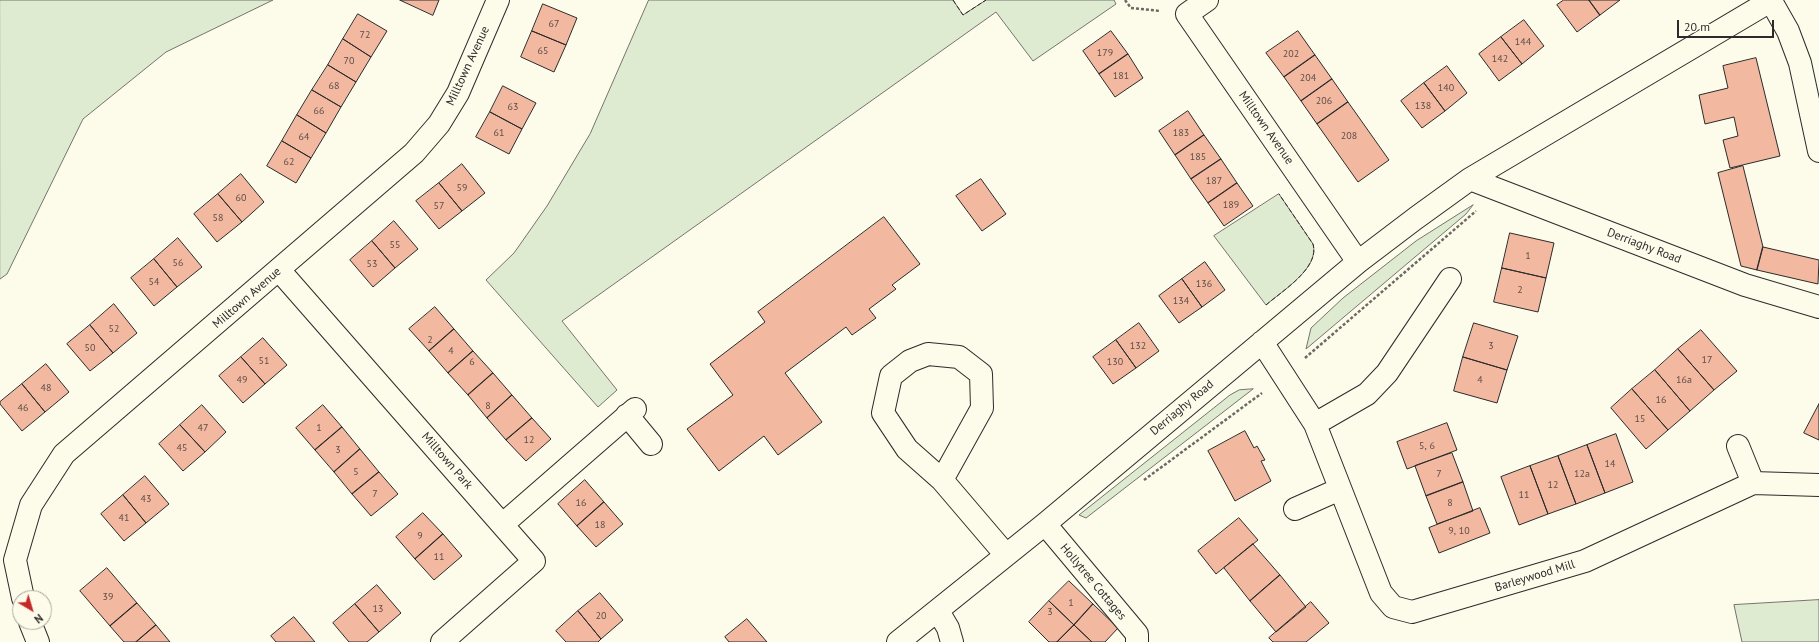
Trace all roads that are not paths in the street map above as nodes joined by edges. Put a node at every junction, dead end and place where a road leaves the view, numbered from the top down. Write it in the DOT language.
graph roads {
  1 [pos="498,0"];
  2 [pos="1207,0"];
  3 [pos="1772,0"];
  4 [pos="1819,150"];
  5 [pos="1470,179"];
  6 [pos="1358,262"];
  7 [pos="279,270"];
  8 [pos="1450,279"];
  9 [pos="1819,306"];
  10 [pos="1262,342"];
  11 [pos="1315,424"];
  12 [pos="651,444"];
  13 [pos="1738,446"];
  14 [pos="942,480"];
  15 [pos="1753,483"];
  16 [pos="1819,486"];
  17 [pos="1340,489"];
  18 [pos="1295,509"];
  19 [pos="502,524"];
  20 [pos="1044,524"];
  21 [pos="1006,555"];
  22 [pos="21,590"];
  23 [pos="938,611"];
  24 [pos="33,630"];
  25 [pos="38,642"];
  26 [pos="442,642"];
  27 [pos="898,642"];
  28 [pos="952,642"];
  29 [pos="1136,642"];
  1 -- 7 [label="street, Milltown Avenue"];
  2 -- 6 [label="street, Milltown Avenue"];
  3 -- 4 [label="street"];
  3 -- 5 [label="street, Derriaghy Road"];
  5 -- 6 [label="street, Derriaghy Road"];
  5 -- 9 [label="street, Derriaghy Road"];
  6 -- 10 [label="street, Derriaghy Road"];
  7 -- 19 [label="street, Milltown Park"];
  7 -- 22 [label="street, Milltown Avenue"];
  8 -- 11 [label="street"];
  10 -- 11 [label="street, Barleywood Mill"];
  10 -- 20 [label="street, Derriaghy Road"];
  11 -- 17 [label="street, Barleywood Mill"];
  12 -- 19 [label="street"];
  13 -- 15 [label="street"];
  14 -- 14 [label="street"];
  14 -- 21 [label="street"];
  15 -- 16 [label="street"];
  15 -- 17 [label="street, Barleywood Mill"];
  17 -- 18 [label="street"];
  19 -- 26 [label="street, Milltown Park"];
  20 -- 21 [label="street, Derriaghy Road"];
  20 -- 29 [label="street, Hollytree Cottages"];
  21 -- 23 [label="street, Derriaghy Road"];
  23 -- 27 [label="street, Derriaghy Road"];
  23 -- 28 [label="street"];
  24 -- 25 [label="street"];
}
